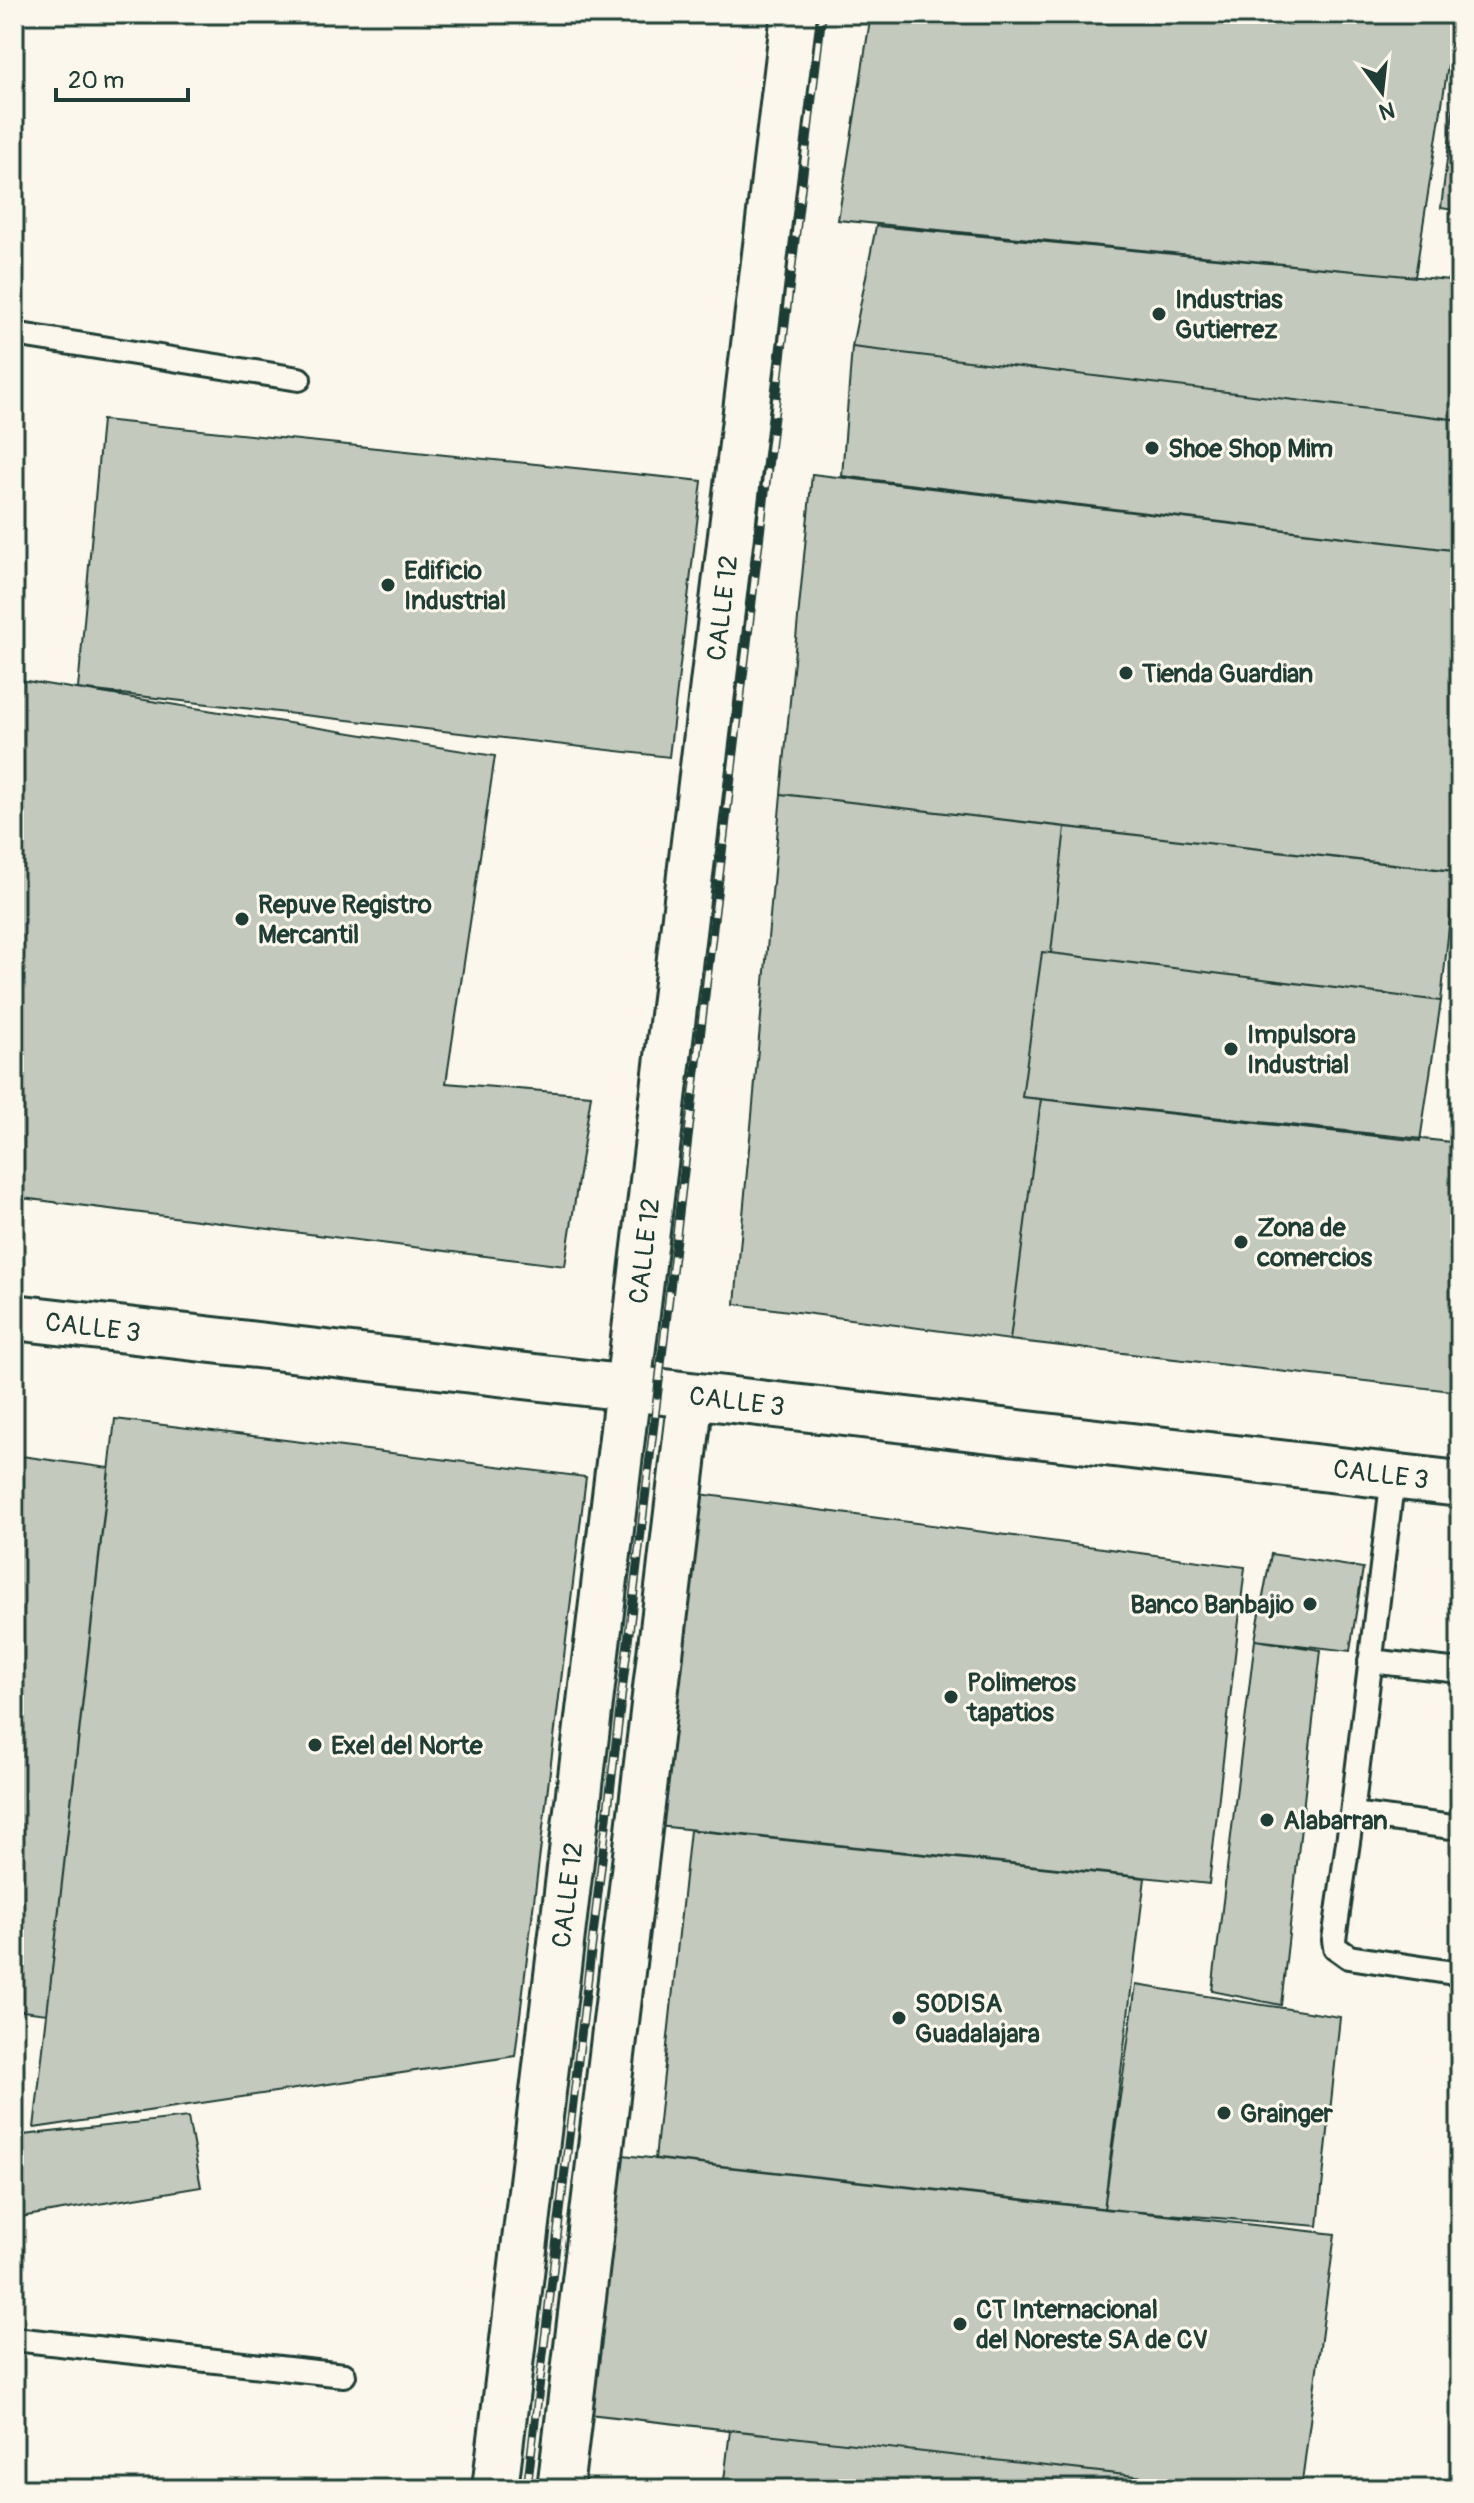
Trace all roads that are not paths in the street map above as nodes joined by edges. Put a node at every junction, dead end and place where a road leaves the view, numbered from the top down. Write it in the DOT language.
graph roads {
  1 [pos="794,14"];
  2 [pos="14,334"];
  3 [pos="299,379"];
  4 [pos="14,1317"];
  5 [pos="627,1389"];
  6 [pos="691,1396"];
  7 [pos="1393,1476"];
  8 [pos="1460,1484"];
  9 [pos="1370,1661"];
  10 [pos="1460,1671"];
  11 [pos="1352,1814"];
  12 [pos="1460,1828"];
  13 [pos="1460,1974"];
  14 [pos="14,2339"];
  15 [pos="344,2375"];
  16 [pos="495,2489"];
  17 [pos="560,2489"];
  1 -- 5 [label="street, CALLE 12"];
  2 -- 3 [label="lane"];
  4 -- 5 [label="street, CALLE 3"];
  5 -- 6 [label="street, CALLE 3"];
  5 -- 16 [label="street, CALLE 12"];
  6 -- 7 [label="street, CALLE 3"];
  6 -- 17 [label="street"];
  7 -- 8 [label="street, CALLE 3"];
  7 -- 9 [label="lane"];
  9 -- 10 [label="lane"];
  9 -- 11 [label="lane"];
  11 -- 12 [label="lane"];
  11 -- 13 [label="lane"];
  14 -- 15 [label="lane"];
}
